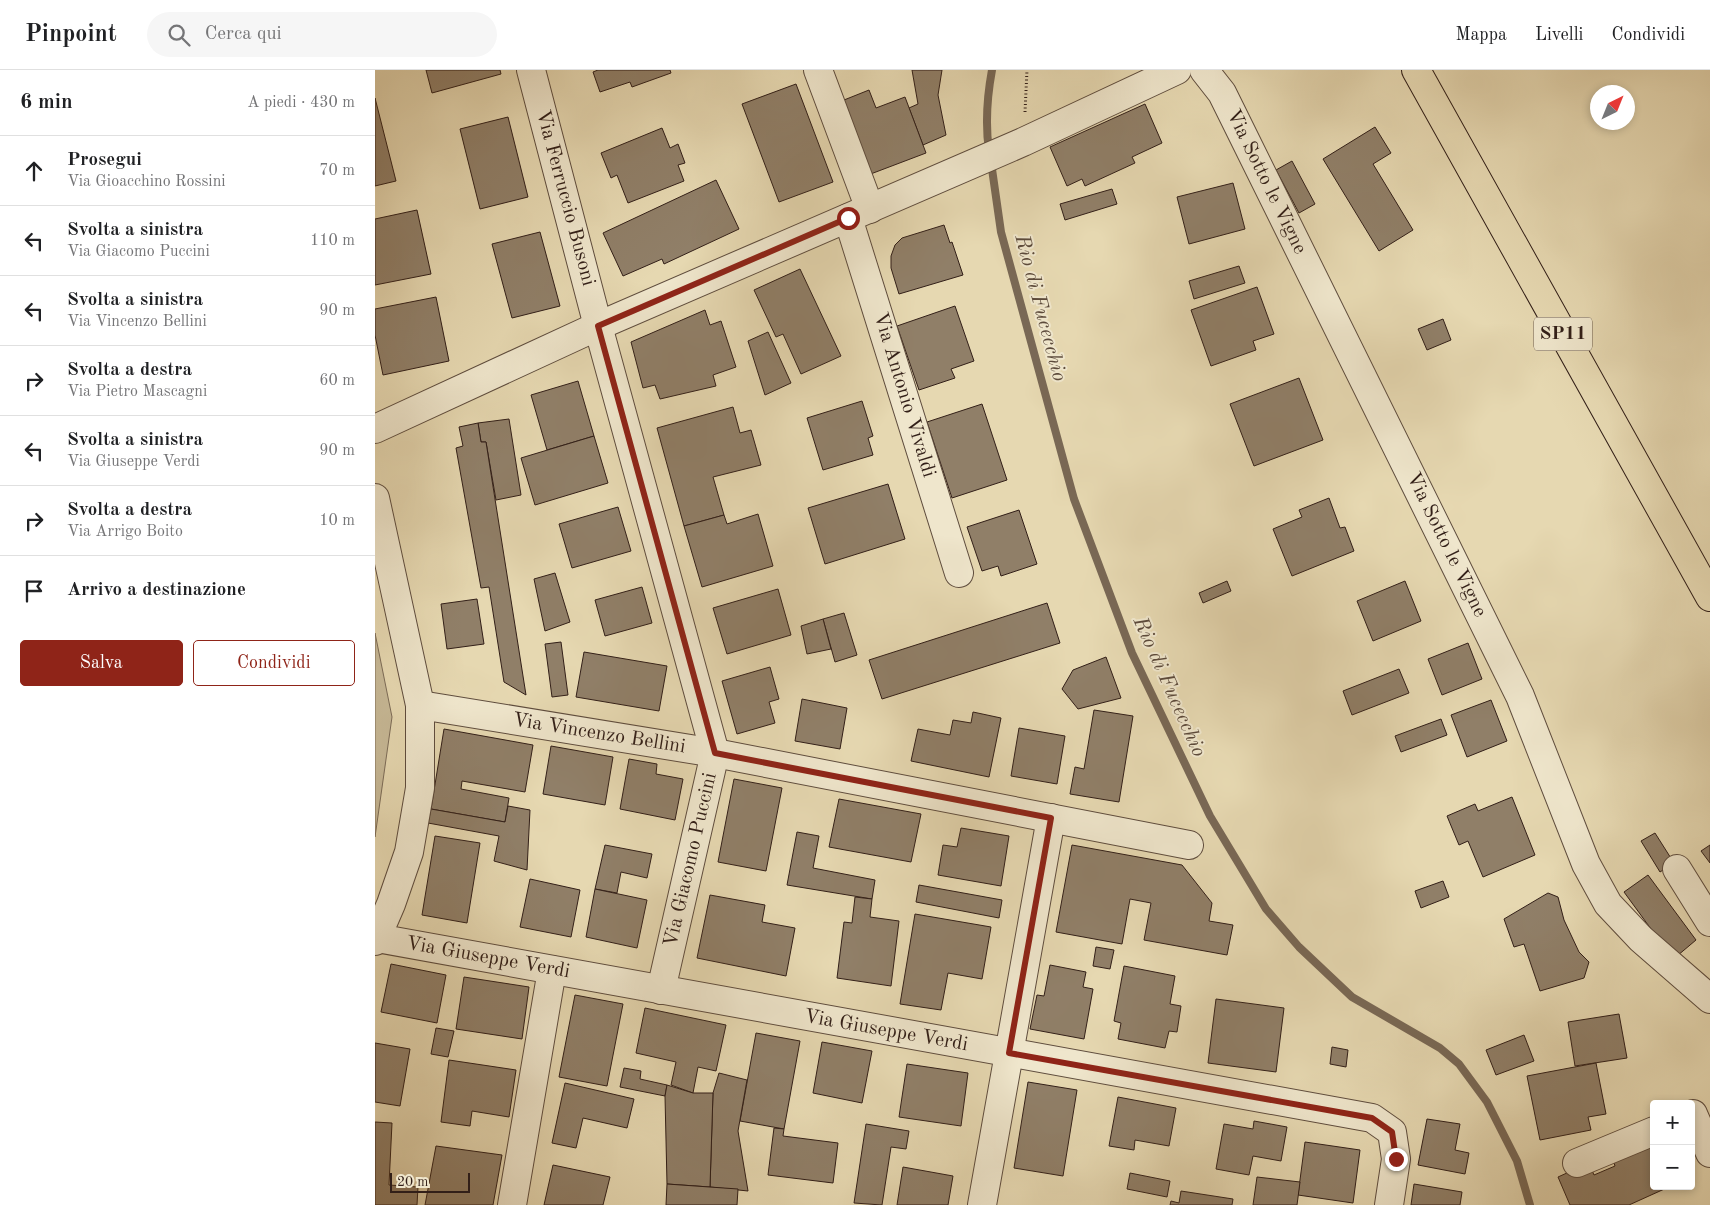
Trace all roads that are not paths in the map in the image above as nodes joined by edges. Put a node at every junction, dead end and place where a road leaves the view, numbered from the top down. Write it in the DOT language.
graph roads {
  1 [pos="531,70"];
  2 [pos="818,70"];
  3 [pos="1177,70"];
  4 [pos="1204,70"];
  5 [pos="1415,70"];
  6 [pos="859,214"];
  7 [pos="598,326"];
  8 [pos="375,429"];
  9 [pos="375,498"];
  10 [pos="959,573"];
  11 [pos="1710,597"];
  12 [pos="420,705"];
  13 [pos="715,753"];
  14 [pos="1051,818"];
  15 [pos="1189,845"];
  16 [pos="1677,869"];
  17 [pos="1710,922"];
  18 [pos="376,939"];
  19 [pos="552,970"];
  20 [pos="661,990"];
  21 [pos="1710,999"];
  22 [pos="1009,1053"];
  23 [pos="1695,1119"];
  24 [pos="1650,1133"];
  25 [pos="1710,1153"];
  26 [pos="1577,1164"];
  27 [pos="512,1205"];
  28 [pos="981,1205"];
  29 [pos="1389,1205"];
  1 -- 7 [label="street, Via Ferruccio Busoni"];
  2 -- 6 [label="street, Via Antonio Vivaldi"];
  3 -- 6 [label="street"];
  4 -- 21 [label="street, Via Sotto le Vigne"];
  5 -- 11 [label="main road, SP11"];
  6 -- 7 [label="street"];
  6 -- 10 [label="street, Via Antonio Vivaldi"];
  7 -- 8 [label="street"];
  7 -- 13 [label="street, Via Giacomo Puccini"];
  9 -- 12 [label="street"];
  12 -- 13 [label="street, Via Vincenzo Bellini"];
  12 -- 18 [label="street"];
  13 -- 14 [label="street, Via Vincenzo Bellini"];
  13 -- 20 [label="street, Via Giacomo Puccini"];
  14 -- 15 [label="street, Via Vincenzo Bellini"];
  14 -- 22 [label="street"];
  16 -- 17 [label="street"];
  18 -- 19 [label="street, Via Giuseppe Verdi"];
  19 -- 20 [label="street, Via Giuseppe Verdi"];
  19 -- 27 [label="street"];
  20 -- 22 [label="street, Via Giuseppe Verdi"];
  22 -- 28 [label="street"];
  22 -- 29 [label="street, Via Giuseppe Verdi"];
  23 -- 25 [label="street"];
  24 -- 26 [label="street"];
}
